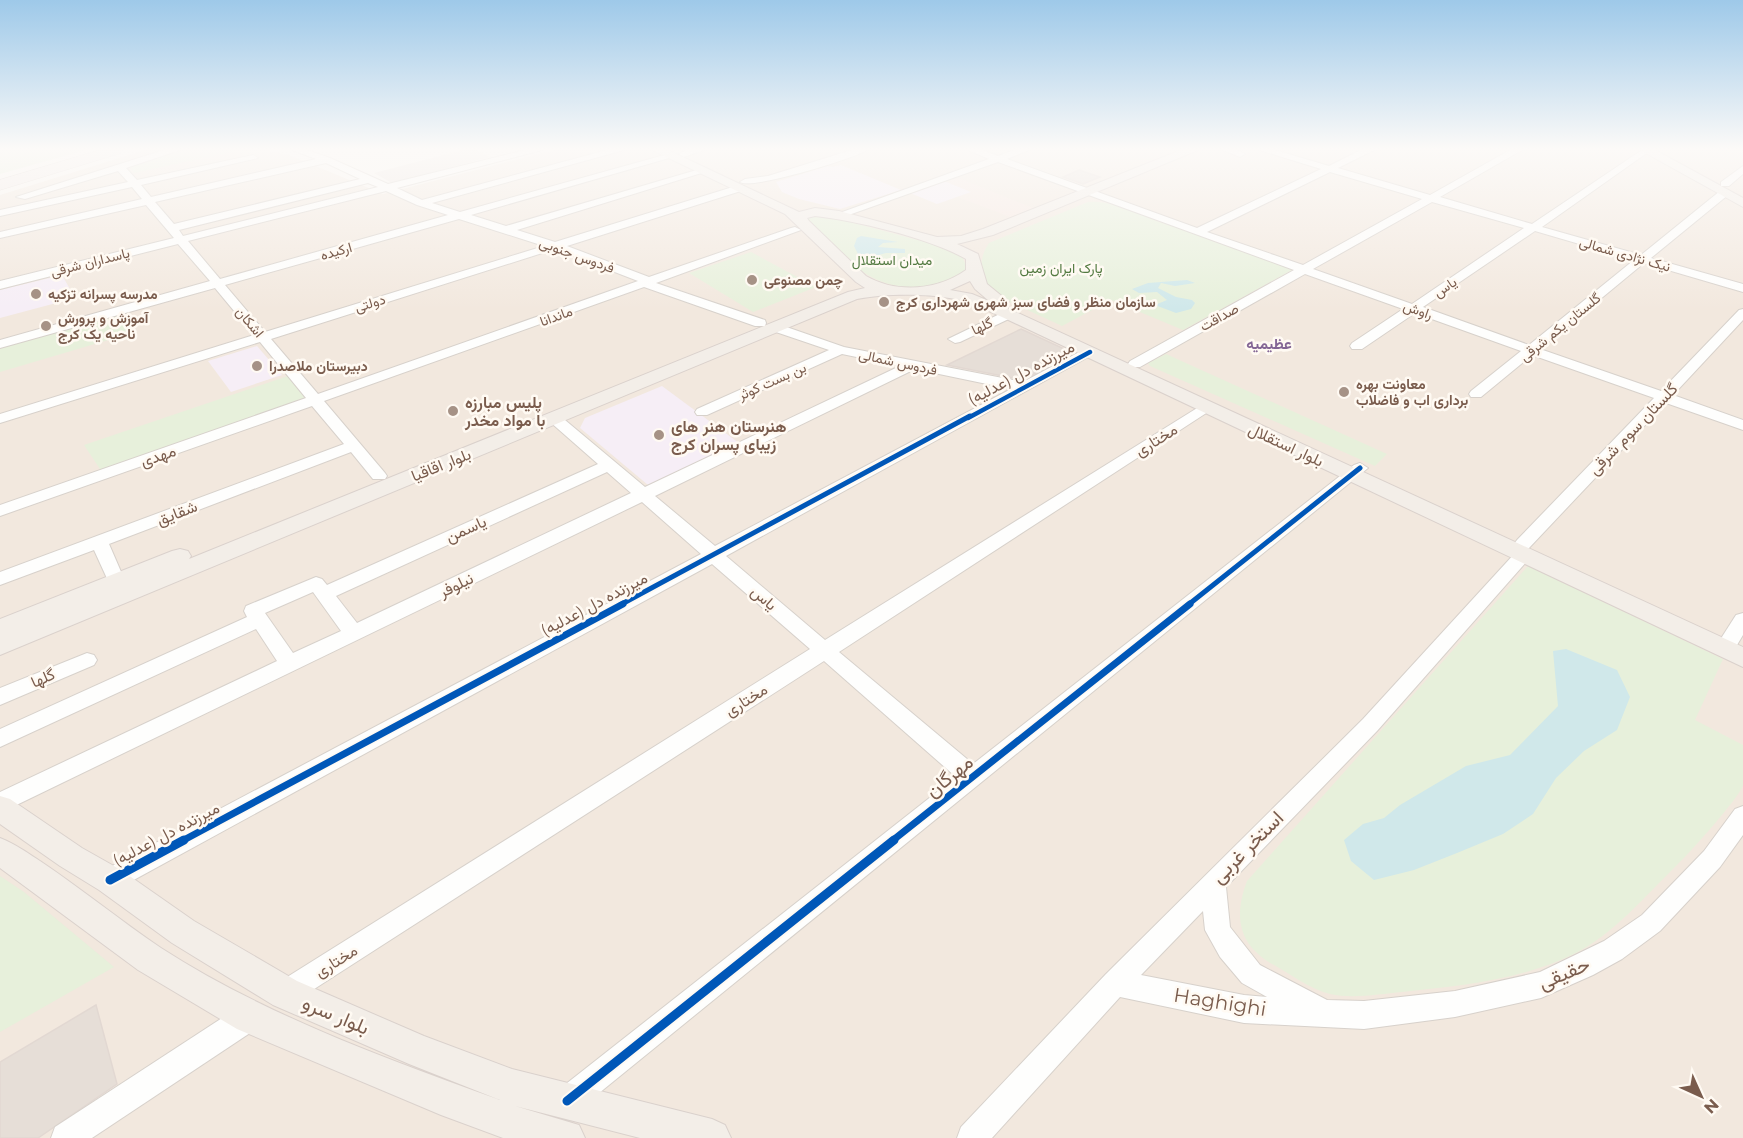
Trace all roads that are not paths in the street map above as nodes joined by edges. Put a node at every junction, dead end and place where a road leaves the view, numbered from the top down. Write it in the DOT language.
graph roads {
  1 [pos="46,203"];
  2 [pos="144,203"];
  3 [pos="150,203"];
  4 [pos="288,203"];
  5 [pos="309,203"];
  6 [pos="421,203"];
  7 [pos="506,203"];
  8 [pos="595,203"];
  9 [pos="693,203"];
  10 [pos="775,203"];
  11 [pos="873,203"];
  12 [pos="1066,203"];
  13 [pos="1070,203"];
  14 [pos="1116,203"];
  15 [pos="1258,203"];
  16 [pos="1422,203"];
  17 [pos="1448,203"];
  18 [pos="1569,203"];
  19 [pos="1707,203"];
  20 [pos="0,213"];
  21 [pos="839,215"];
  22 [pos="461,216"];
  23 [pos="797,217"];
  24 [pos="172,228"];
  25 [pos="1533,228"];
  26 [pos="505,230"];
  27 [pos="1197,232"];
  28 [pos="0,235"];
  29 [pos="181,239"];
  30 [pos="933,240"];
  31 [pos="962,240"];
  32 [pos="981,242"];
  33 [pos="557,246"];
  34 [pos="1643,259"];
  35 [pos="974,265"];
  36 [pos="1303,270"];
  37 [pos="861,279"];
  38 [pos="650,282"];
  39 [pos="219,284"];
  40 [pos="0,285"];
  41 [pos="1743,288"];
  42 [pos="884,289"];
  43 [pos="923,291"];
  44 [pos="976,294"];
  45 [pos="1412,308"];
  46 [pos="1008,314"];
  47 [pos="1743,314"];
  48 [pos="768,325"];
  49 [pos="262,337"];
  50 [pos="955,339"];
  51 [pos="0,344"];
  52 [pos="1357,346"];
  53 [pos="841,350"];
  54 [pos="1532,350"];
  55 [pos="1090,352"];
  56 [pos="1135,364"];
  57 [pos="911,366"];
  58 [pos="1024,387"];
  59 [pos="1476,394"];
  60 [pos="1664,397"];
  61 [pos="316,400"];
  62 [pos="1207,408"];
  63 [pos="702,412"];
  64 [pos="0,418"];
  65 [pos="554,418"];
  66 [pos="1743,425"];
  67 [pos="354,446"];
  68 [pos="608,465"];
  69 [pos="1356,472"];
  70 [pos="379,476"];
  71 [pos="643,495"];
  72 [pos="0,511"];
  73 [pos="99,543"];
  74 [pos="1523,550"];
  75 [pos="713,555"];
  76 [pos="0,579"];
  77 [pos="116,581"];
  78 [pos="323,594"];
  79 [pos="260,620"];
  80 [pos="1743,620"];
  81 [pos="0,628"];
  82 [pos="354,633"];
  83 [pos="0,646"];
  84 [pos="1739,648"];
  85 [pos="825,650"];
  86 [pos="87,660"];
  87 [pos="290,664"];
  88 [pos="0,698"];
  89 [pos="0,738"];
  90 [pos="973,778"];
  91 [pos="0,803"];
  92 [pos="0,808"];
  93 [pos="1743,816"];
  94 [pos="0,851"];
  95 [pos="110,880"];
  96 [pos="1213,882"];
  97 [pos="1114,983"];
  98 [pos="285,993"];
  99 [pos="1326,1014"];
  100 [pos="249,1017"];
  101 [pos="567,1101"];
  102 [pos="542,1136"];
  103 [pos="66,1138"];
  104 [pos="712,1138"];
  105 [pos="972,1138"];
  1 -- 20 [label="street"];
  2 -- 28 [label="street"];
  3 -- 24 [label="street, اشکان"];
  4 -- 24 [label="street"];
  5 -- 29 [label="street, پاسداران شرقی"];
  6 -- 22 [label="street, فردوس جنوبی"];
  7 -- 22 [label="street, ارکیده"];
  8 -- 26 [label="street"];
  9 -- 33 [label="street, دولتی"];
  10 -- 23 [label="main road"];
  11 -- 21 [label="street"];
  12 -- 31 [label="main road"];
  13 -- 32 [label="main road"];
  14 -- 27 [label="street, راوش"];
  15 -- 27 [label="street"];
  16 -- 36 [label="street, صداقت"];
  17 -- 25 [label="street, نیک نژادی شمالی"];
  18 -- 25 [label="street, یاس"];
  19 -- 34 [label="street, گلستان یکم شرقی"];
  21 -- 23 [label="main road"];
  21 -- 30 [label="main road"];
  22 -- 26 [label="street, فردوس جنوبی"];
  22 -- 39 [label="street, ارکیده"];
  23 -- 37 [label="main road"];
  23 -- 38 [label="street, ماندانا"];
  24 -- 29 [label="street, اشکان"];
  25 -- 34 [label="street, نیک نژادی شمالی"];
  25 -- 45 [label="street, یاس"];
  26 -- 33 [label="street, فردوس جنوبی"];
  27 -- 36 [label="street, راوش"];
  29 -- 39 [label="street, اشکان"];
  29 -- 40 [label="street, پاسداران شرقی"];
  30 -- 31 [label="main road"];
  30 -- 35 [label="main road"];
  31 -- 32 [label="main road"];
  32 -- 35 [label="main road"];
  33 -- 38 [label="street, فردوس جنوبی"];
  33 -- 49 [label="street, دولتی"];
  34 -- 41 [label="street, نیک نژادی شمالی"];
  34 -- 54 [label="street, گلستان یکم شرقی"];
  35 -- 43 [label="main road"];
  35 -- 44 [label="main road, بلوار استقلال"];
  36 -- 45 [label="street, راوش"];
  36 -- 56 [label="street, صداقت"];
  37 -- 42 [label="main road"];
  37 -- 48 [label="main road, بلوار اقاقیا"];
  38 -- 48 [label="street, فردوس جنوبی"];
  38 -- 61 [label="street, ماندانا"];
  39 -- 49 [label="street, اشکان"];
  39 -- 51 [label="street, ارکیده"];
  42 -- 43 [label="main road"];
  42 -- 48 [label="main road, بلوار اقاقیا"];
  43 -- 44 [label="main road, بلوار استقلال"];
  44 -- 46 [label="main road, بلوار استقلال"];
  44 -- 56 [label="main road, بلوار استقلال"];
  45 -- 52 [label="street, یاس"];
  45 -- 54 [label="street, راوش"];
  46 -- 50 [label="street, گلها"];
  46 -- 55 [label="main road, بلوار استقلال"];
  47 -- 60 [label="street, گلستان سوم شرقی"];
  48 -- 53 [label="street, فردوس شمالی"];
  48 -- 65 [label="main road, بلوار اقاقیا"];
  48 -- 70 [label="main road, بلوار اقاقیا"];
  49 -- 61 [label="street, اشکان"];
  49 -- 64 [label="street, دولتی"];
  53 -- 57 [label="street, فردوس شمالی"];
  53 -- 63 [label="street, بن بست کوثر"];
  54 -- 59 [label="street, گلستان یکم شرقی"];
  54 -- 60 [label="street, راوش"];
  55 -- 58 [label="street, میرزنده دل (عدلیه)"];
  55 -- 62 [label="main road, بلوار استقلال"];
  56 -- 69 [label="main road, بلوار استقلال"];
  57 -- 58 [label="street, فردوس شمالی"];
  57 -- 71 [label="street, نیلوفر"];
  58 -- 75 [label="street, میرزنده دل (عدلیه)"];
  60 -- 66 [label="street, راوش"];
  60 -- 74 [label="street, گلستان سوم شرقی"];
  61 -- 67 [label="street, اشکان"];
  61 -- 72 [label="street, مهدی"];
  62 -- 69 [label="main road, بلوار استقلال"];
  62 -- 85 [label="street, مختاری"];
  65 -- 68 [label="street, یاس"];
  65 -- 83 [label="main road, بلوار اقاقیا"];
  67 -- 70 [label="street, اشکان"];
  67 -- 73 [label="street, شقایق"];
  68 -- 71 [label="street, یاس"];
  68 -- 78 [label="street, یاسمن"];
  69 -- 74 [label="main road, بلوار استقلال"];
  69 -- 90 [label="street, مهرگان"];
  70 -- 77 [label="main road, بلوار اقاقیا"];
  71 -- 75 [label="street, یاس"];
  71 -- 82 [label="street, نیلوفر"];
  73 -- 76 [label="street, شقایق"];
  73 -- 77 [label="street"];
  74 -- 84 [label="main road, بلوار استقلال"];
  74 -- 96 [label="street, استخر غربی"];
  75 -- 85 [label="street, یاس"];
  75 -- 95 [label="street, میرزنده دل (عدلیه)"];
  77 -- 81 [label="main road, بلوار اقاقیا"];
  78 -- 79 [label="street"];
  78 -- 82 [label="street"];
  79 -- 87 [label="street"];
  79 -- 89 [label="street"];
  80 -- 84 [label="street"];
  82 -- 87 [label="street, نیلوفر"];
  85 -- 90 [label="street, یاس"];
  85 -- 98 [label="street, مختاری"];
  86 -- 88 [label="street, گلها"];
  87 -- 91 [label="street, نیلوفر"];
  90 -- 101 [label="street, مهرگان"];
  92 -- 95 [label="main road, بلوار سرو"];
  93 -- 99 [label="street, حقیقی"];
  94 -- 100 [label="main road, بلوار سرو"];
  95 -- 98 [label="main road, بلوار سرو"];
  96 -- 97 [label="street, استخر غربی"];
  96 -- 99 [label="street"];
  97 -- 99 [label="street, Haghighi"];
  97 -- 105 [label="street, استخر غربی"];
  98 -- 101 [label="main road, بلوار سرو"];
  100 -- 102 [label="main road, بلوار سرو"];
  100 -- 103 [label="street"];
  101 -- 104 [label="main road, بلوار سرو"];
}
